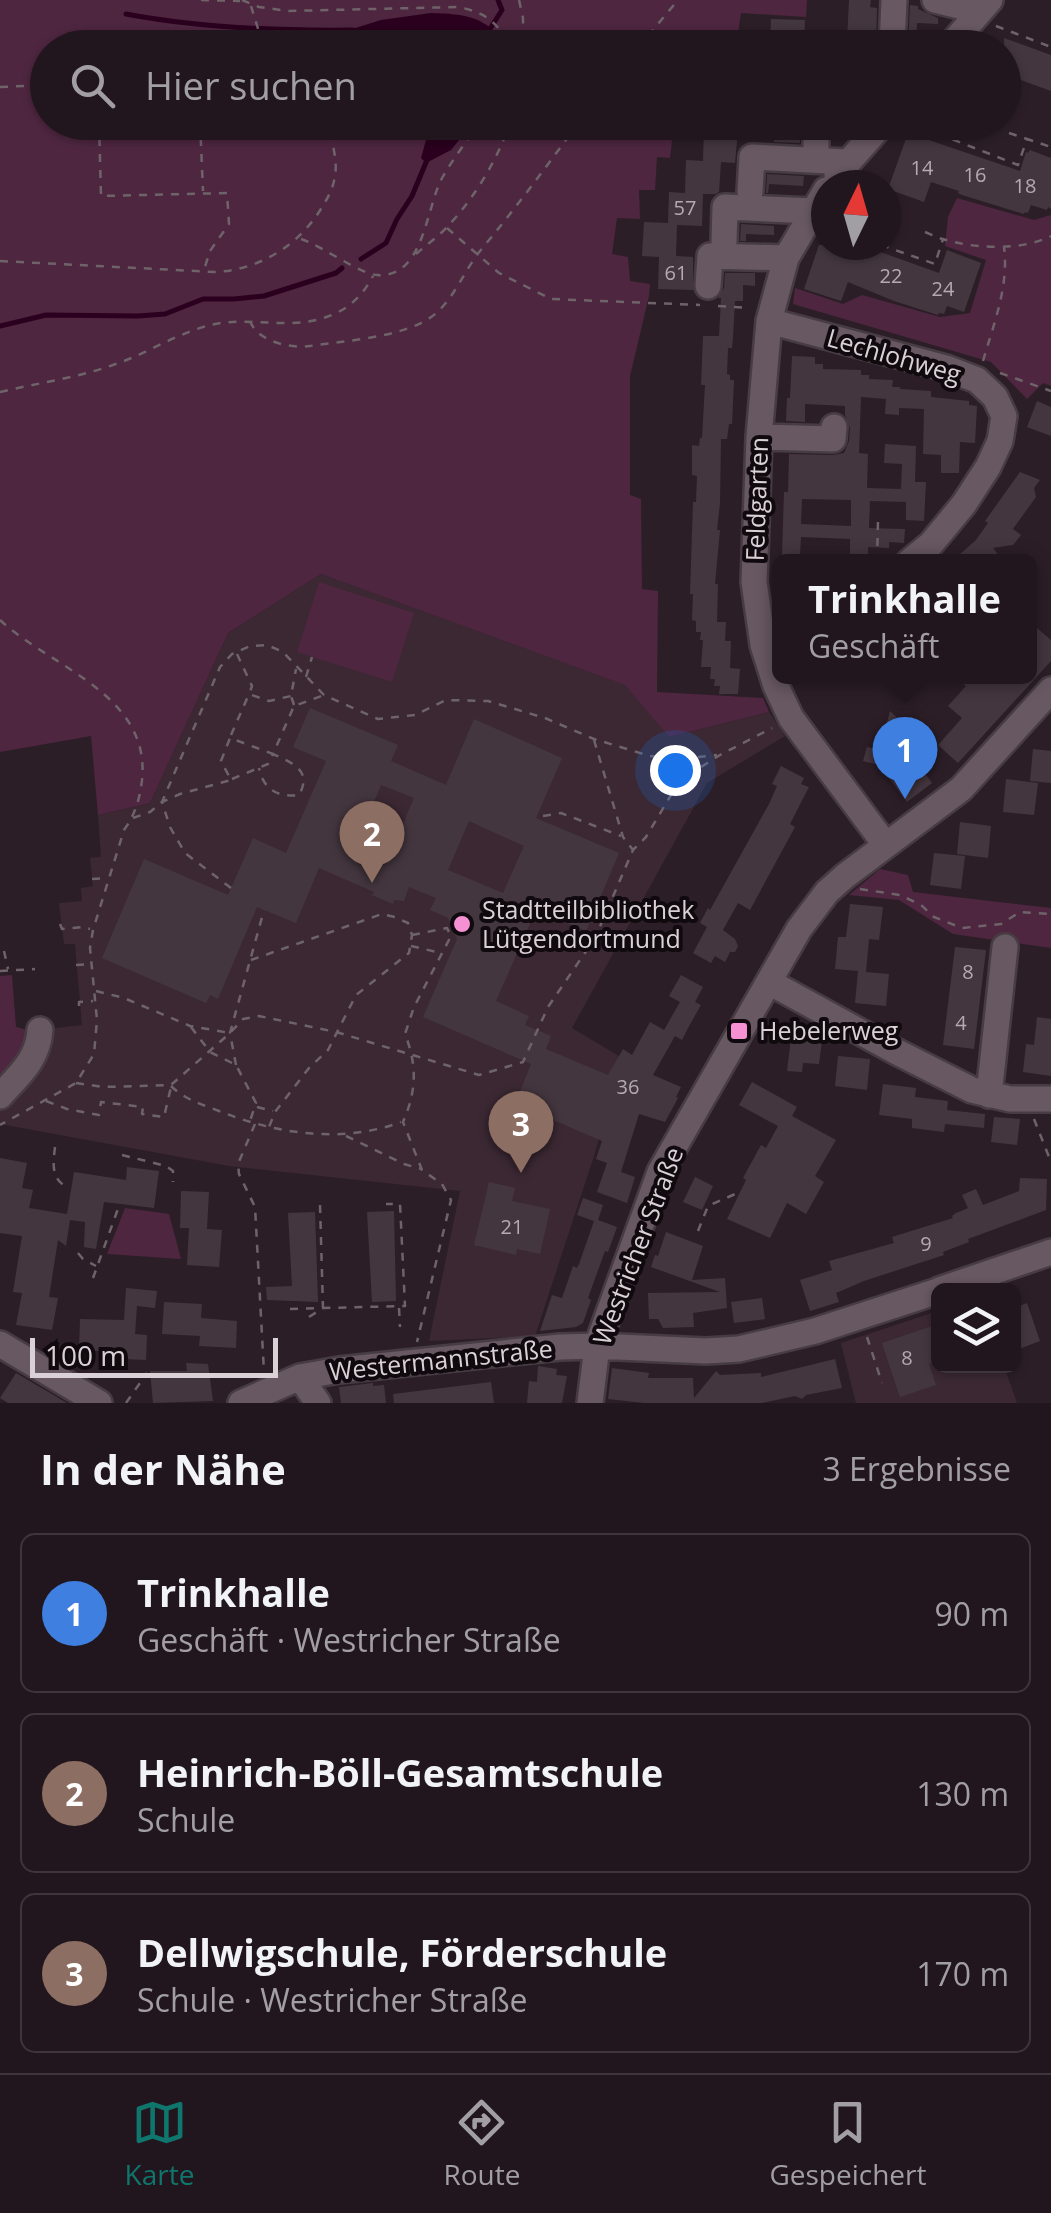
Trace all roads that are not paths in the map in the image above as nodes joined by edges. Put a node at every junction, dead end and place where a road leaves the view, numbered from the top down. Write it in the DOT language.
graph roads {
  1 [pos="894,0"];
  2 [pos="935,0"];
  3 [pos="981,10"];
  4 [pos="893,30"];
  5 [pos="964,30"];
  6 [pos="816,140"];
  7 [pos="867,140"];
  8 [pos="816,160"];
  9 [pos="847,162"];
  10 [pos="841,170"];
  11 [pos="750,192"];
  12 [pos="811,196"];
  13 [pos="811,215"];
  14 [pos="724,242"];
  15 [pos="786,258"];
  16 [pos="707,299"];
  17 [pos="769,318"];
  18 [pos="834,427"];
  19 [pos="759,437"];
  20 [pos="919,554"];
  21 [pos="772,640"];
  22 [pos="776,684"];
  23 [pos="1051,690"];
  24 [pos="885,844"];
  25 [pos="1005,946"];
  26 [pos="769,982"];
  27 [pos="40,1030"];
  28 [pos="0,1096"];
  29 [pos="988,1096"];
  30 [pos="1038,1099"];
  31 [pos="1051,1252"];
  32 [pos="960,1283"];
  33 [pos="931,1293"];
  34 [pos="0,1344"];
  35 [pos="597,1346"];
  36 [pos="300,1377"];
  37 [pos="252,1398"];
  38 [pos="95,1402"];
  39 [pos="318,1403"];
  40 [pos="590,1403"];
  1 -- 4 [label="street"];
  2 -- 3 [label="street"];
  3 -- 5 [label="street"];
  6 -- 8 [label="street"];
  7 -- 9 [label="street, Feldgarten"];
  8 -- 9 [label="street"];
  8 -- 11 [label="street"];
  9 -- 10 [label="street, Feldgarten"];
  12 -- 14 [label="street"];
  13 -- 15 [label="street, Feldgarten"];
  15 -- 16 [label="street"];
  15 -- 17 [label="street, Feldgarten"];
  17 -- 19 [label="street, Feldgarten"];
  17 -- 20 [label="street, Lechlohweg"];
  18 -- 19 [label="street"];
  19 -- 21 [label="street, Feldgarten"];
  22 -- 24 [label="street, Feldgarten"];
  23 -- 24 [label="street, Westricher Straße"];
  24 -- 26 [label="street, Westricher Straße"];
  25 -- 29 [label="street"];
  26 -- 29 [label="street"];
  26 -- 35 [label="street, Westricher Straße"];
  27 -- 28 [label="street"];
  29 -- 30 [label="street"];
  31 -- 32 [label="street, Westermannstraße"];
  33 -- 35 [label="street, Westermannstraße"];
  34 -- 38 [label="street"];
  35 -- 36 [label="street, Westermannstraße"];
  35 -- 40 [label="street, Westricher Straße"];
  36 -- 37 [label="street, Westermannstraße"];
  36 -- 39 [label="street"];
}
